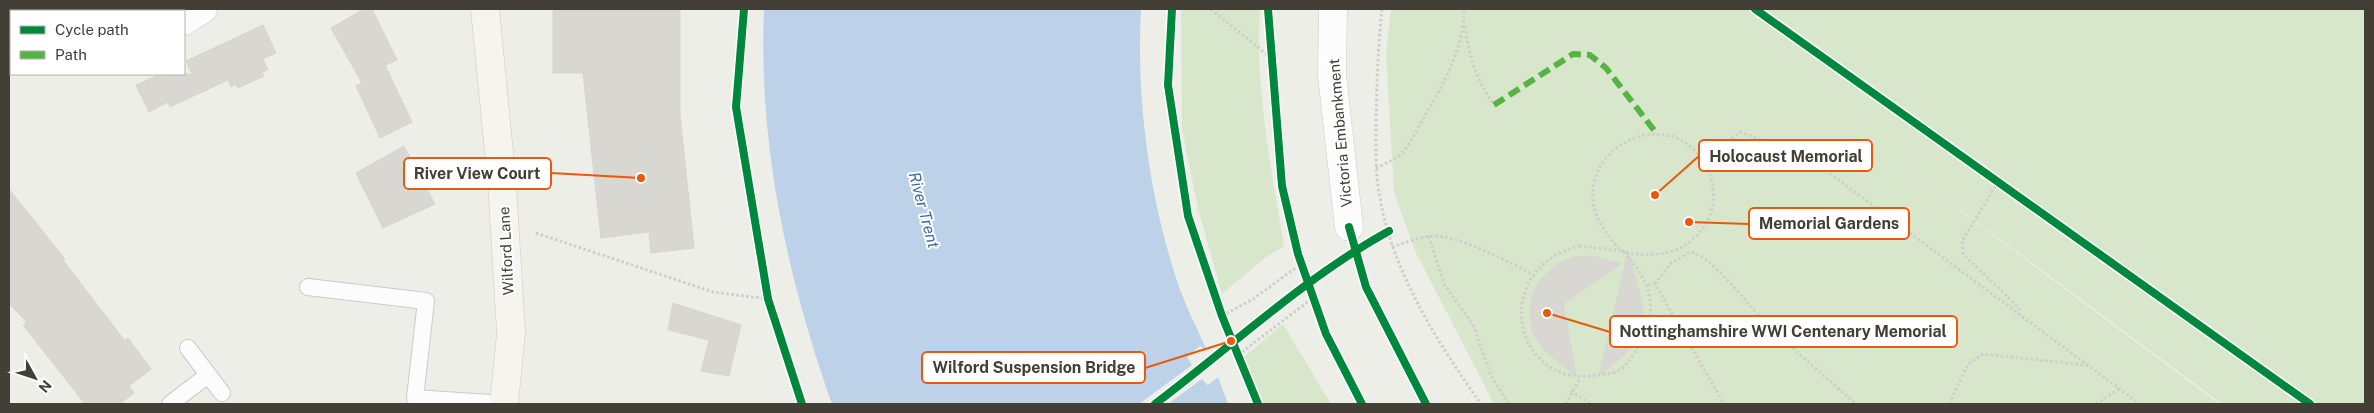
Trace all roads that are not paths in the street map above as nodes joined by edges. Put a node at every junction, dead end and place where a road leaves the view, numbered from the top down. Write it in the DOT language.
graph roads {
  1 [pos="203,9"];
  2 [pos="485,9"];
  3 [pos="1333,9"];
  4 [pos="185,20"];
  5 [pos="1349,227"];
  6 [pos="308,287"];
  7 [pos="188,348"];
  8 [pos="208,375"];
  9 [pos="222,394"];
  10 [pos="170,404"];
  11 [pos="504,404"];
  1 -- 4 [label="street"];
  2 -- 11 [label="main road, Wilford Lane"];
  3 -- 5 [label="street, Victoria Embankment"];
  6 -- 11 [label="lane"];
  7 -- 8 [label="lane"];
  8 -- 9 [label="lane"];
  8 -- 10 [label="lane"];
}
